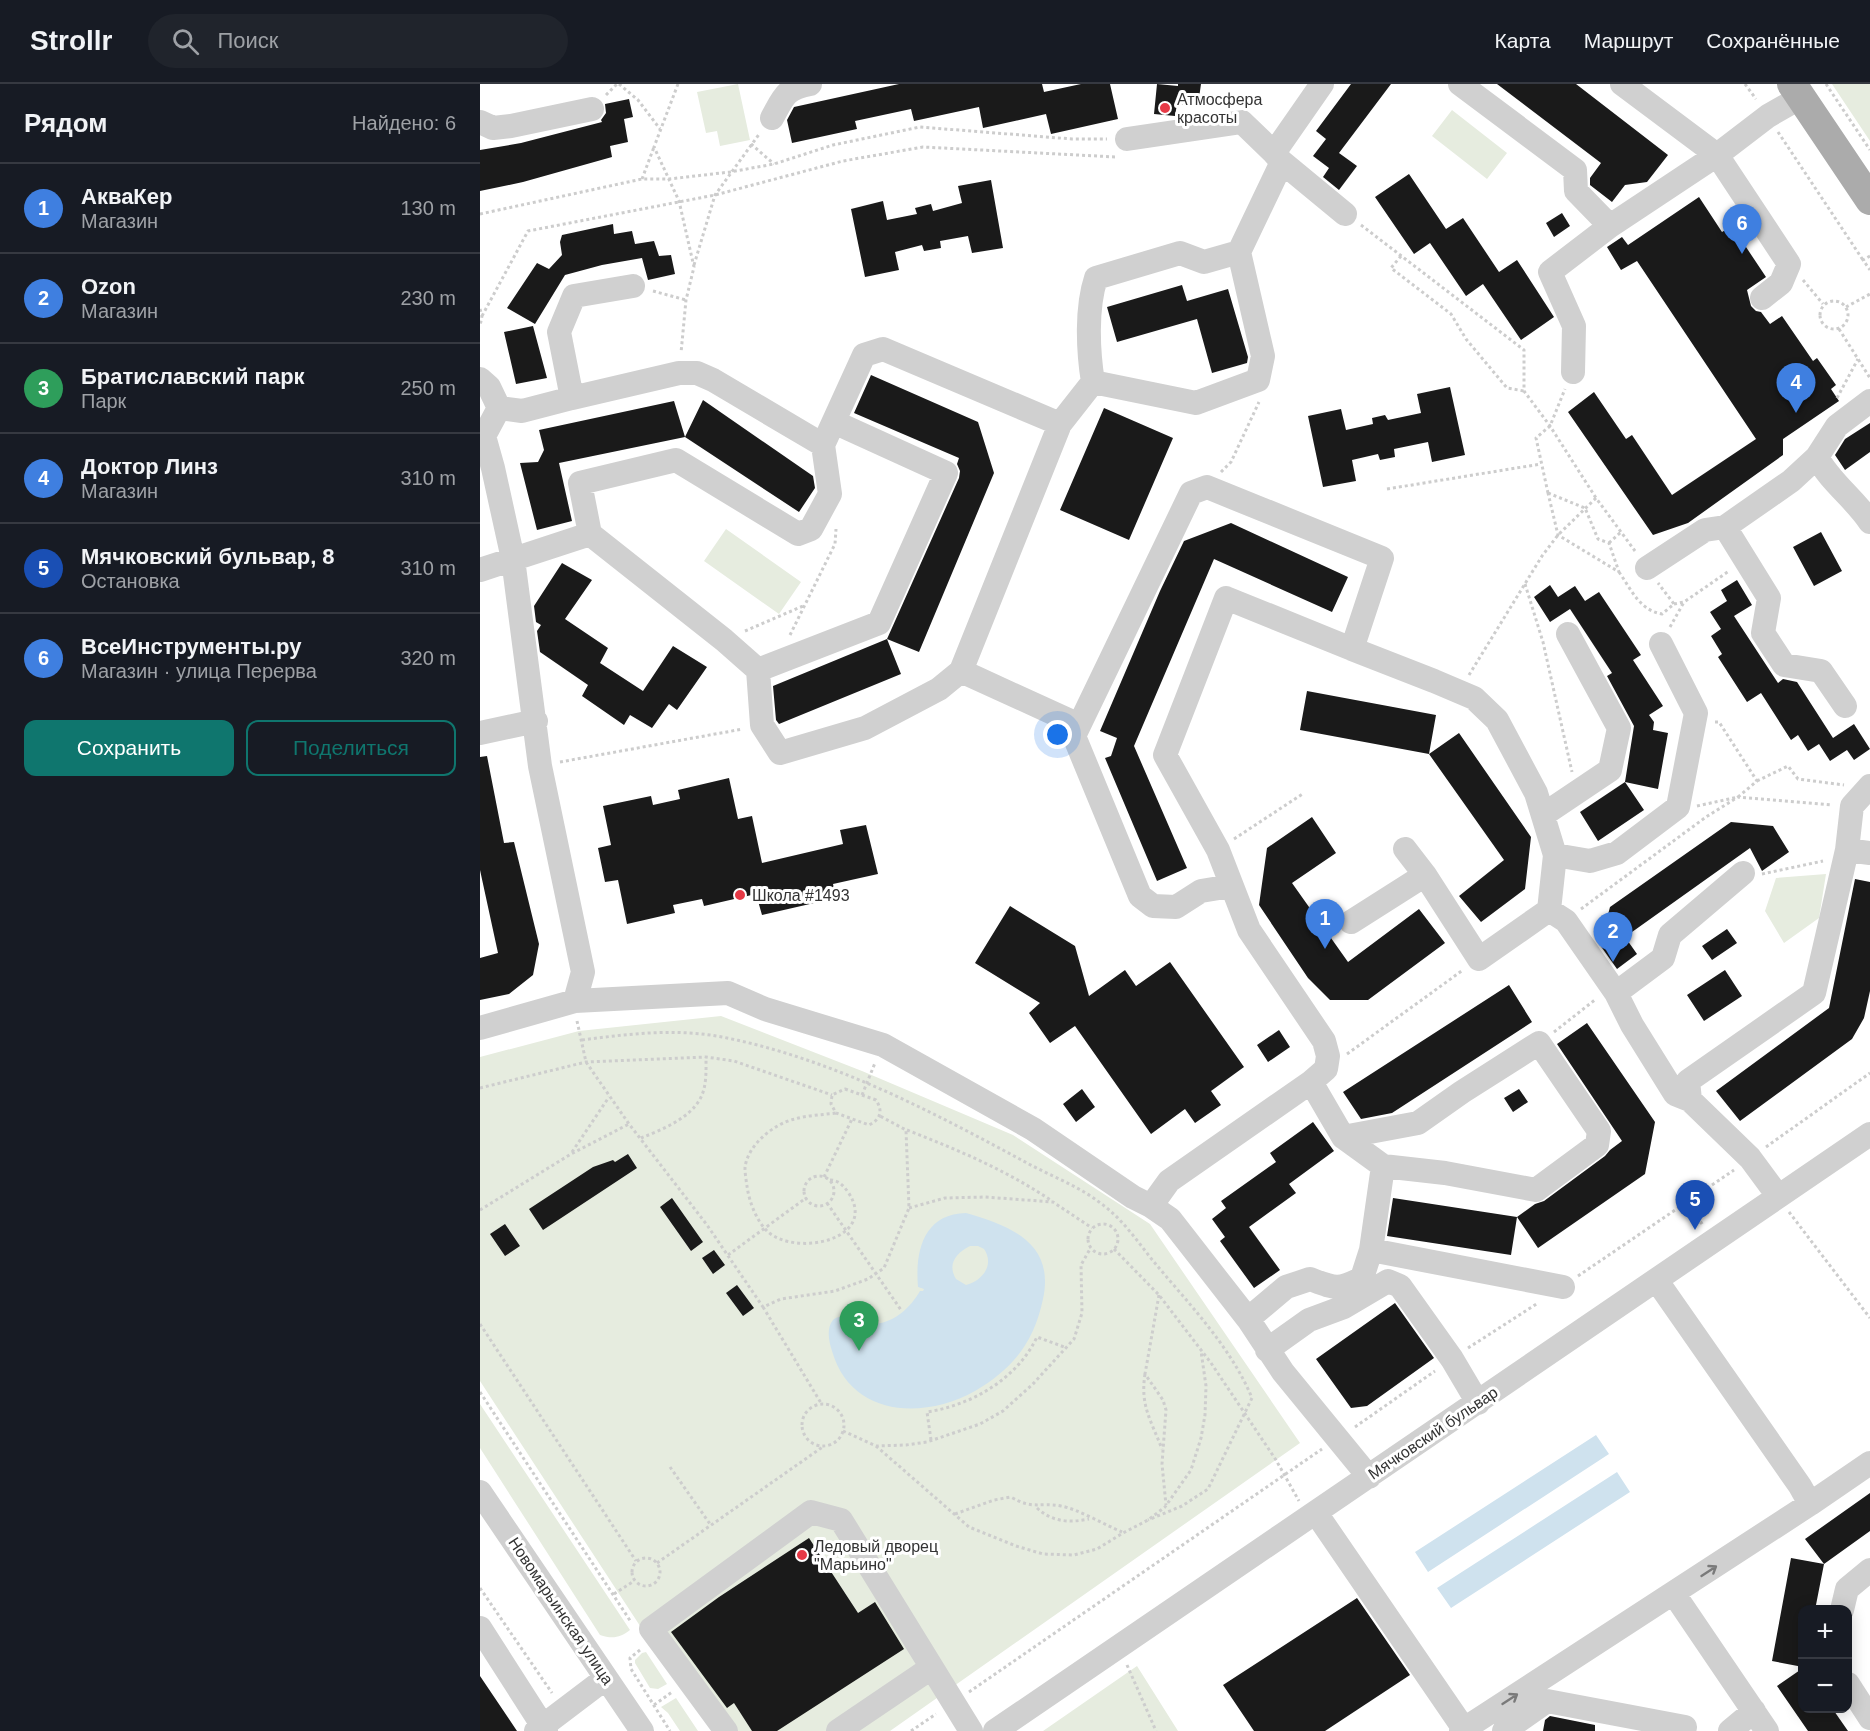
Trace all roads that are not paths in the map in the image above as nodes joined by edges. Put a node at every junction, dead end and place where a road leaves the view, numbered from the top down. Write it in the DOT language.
graph roads {
  1 [pos="810,84"];
  2 [pos="1322,84"];
  3 [pos="1460,84"];
  4 [pos="1622,84"];
  5 [pos="1806,88"];
  6 [pos="591,109"];
  7 [pos="772,118"];
  8 [pos="480,122"];
  9 [pos="1124,148"];
  10 [pos="1717,154"];
  11 [pos="1278,158"];
  12 [pos="1870,200"];
  13 [pos="1345,214"];
  14 [pos="1610,226"];
  15 [pos="1239,252"];
  16 [pos="633,286"];
  17 [pos="1762,298"];
  18 [pos="1574,372"];
  19 [pos="480,379"];
  20 [pos="1093,382"];
  21 [pos="572,398"];
  22 [pos="1870,401"];
  23 [pos="499,408"];
  24 [pos="834,422"];
  25 [pos="1060,424"];
  26 [pos="823,445"];
  27 [pos="1816,457"];
  28 [pos="1870,522"];
  29 [pos="1725,527"];
  30 [pos="590,534"];
  31 [pos="513,559"];
  32 [pos="1647,568"];
  33 [pos="480,570"];
  34 [pos="1568,634"];
  35 [pos="1661,644"];
  36 [pos="1352,649"];
  37 [pos="768,667"];
  38 [pos="961,671"];
  39 [pos="1845,706"];
  40 [pos="536,721"];
  41 [pos="1079,725"];
  42 [pos="480,733"];
  43 [pos="1862,795"];
  44 [pos="1543,815"];
  45 [pos="1406,849"];
  46 [pos="1854,853"];
  47 [pos="1555,855"];
  48 [pos="1743,873"];
  49 [pos="1425,875"];
  50 [pos="1231,886"];
  51 [pos="1557,915"];
  52 [pos="1351,922"];
  53 [pos="1614,990"];
  54 [pos="575,1001"];
  55 [pos="480,1028"];
  56 [pos="1318,1075"];
  57 [pos="1690,1100"];
  58 [pos="1343,1137"];
  59 [pos="1869,1137"];
  60 [pos="1383,1166"];
  61 [pos="1778,1196"];
  62 [pos="1151,1206"];
  63 [pos="1371,1250"];
  64 [pos="1657,1281"];
  65 [pos="1563,1287"];
  66 [pos="1248,1319"];
  67 [pos="1267,1350"];
  68 [pos="1478,1403"];
  69 [pos="1870,1463"];
  70 [pos="1369,1477"];
  71 [pos="482,1498"];
  72 [pos="1810,1504"];
  73 [pos="1316,1513"];
  74 [pos="1870,1570"];
  75 [pos="1674,1594"];
  76 [pos="1843,1605"];
  77 [pos="480,1628"];
  78 [pos="931,1668"];
  79 [pos="606,1678"];
  80 [pos="1852,1690"];
  81 [pos="1754,1711"];
  82 [pos="1870,1718"];
  83 [pos="542,1729"];
  84 [pos="1463,1730"];
  85 [pos="642,1731"];
  86 [pos="726,1731"];
  87 [pos="838,1731"];
  88 [pos="971,1731"];
  89 [pos="995,1731"];
  90 [pos="1504,1731"];
  91 [pos="1684,1731"];
  92 [pos="1730,1731"];
  93 [pos="1767,1731"];
  1 -- 7 [label="street"];
  2 -- 11 [label="street"];
  3 -- 14 [label="street"];
  4 -- 10 [label="street"];
  5 -- 10 [label="street"];
  5 -- 12 [label="main road"];
  6 -- 8 [label="street"];
  9 -- 11 [label="street"];
  10 -- 14 [label="street"];
  10 -- 17 [label="street"];
  11 -- 13 [label="street"];
  11 -- 15 [label="street"];
  14 -- 18 [label="street"];
  15 -- 20 [label="street"];
  15 -- 20 [label="street"];
  16 -- 21 [label="street"];
  19 -- 23 [label="street"];
  20 -- 25 [label="street"];
  21 -- 23 [label="street"];
  21 -- 26 [label="street"];
  22 -- 27 [label="street"];
  23 -- 31 [label="street"];
  24 -- 25 [label="street"];
  24 -- 26 [label="street"];
  24 -- 37 [label="street"];
  25 -- 38 [label="street"];
  26 -- 30 [label="street"];
  27 -- 28 [label="street"];
  27 -- 29 [label="street"];
  29 -- 32 [label="street"];
  29 -- 39 [label="street"];
  30 -- 31 [label="street"];
  30 -- 37 [label="street"];
  31 -- 33 [label="street"];
  31 -- 40 [label="street"];
  34 -- 44 [label="street"];
  35 -- 47 [label="street"];
  36 -- 41 [label="street"];
  36 -- 44 [label="street"];
  36 -- 50 [label="street"];
  37 -- 38 [label="street"];
  38 -- 41 [label="street"];
  40 -- 42 [label="street"];
  40 -- 54 [label="street"];
  41 -- 50 [label="street"];
  43 -- 46 [label="street"];
  44 -- 47 [label="street"];
  45 -- 49 [label="street"];
  46 -- 57 [label="street"];
  47 -- 51 [label="street"];
  48 -- 53 [label="street"];
  49 -- 51 [label="street"];
  49 -- 52 [label="street"];
  50 -- 56 [label="street"];
  51 -- 53 [label="street"];
  53 -- 57 [label="street"];
  54 -- 55 [label="street"];
  54 -- 62 [label="street"];
  56 -- 58 [label="street"];
  56 -- 62 [label="street"];
  57 -- 61 [label="street"];
  58 -- 60 [label="street"];
  58 -- 60 [label="street"];
  59 -- 61 [label="street, Мячковский бульвар"];
  60 -- 63 [label="street"];
  61 -- 64 [label="street, Мячковский бульвар"];
  62 -- 66 [label="street"];
  63 -- 65 [label="street"];
  63 -- 66 [label="street"];
  64 -- 68 [label="street, Мячковский бульвар"];
  64 -- 72 [label="street"];
  66 -- 67 [label="street"];
  67 -- 68 [label="street"];
  67 -- 70 [label="street"];
  68 -- 70 [label="street, Мячковский бульвар"];
  69 -- 72 [label="street"];
  70 -- 73 [label="street, Мячковский бульвар"];
  71 -- 79 [label="street, Новомарьинская улица"];
  75 -- 72 [label="street, one-way"];
  73 -- 84 [label="street"];
  73 -- 89 [label="street, Мячковский бульвар"];
  74 -- 76 [label="street"];
  75 -- 81 [label="street"];
  84 -- 75 [label="street, one-way"];
  77 -- 83 [label="street"];
  78 -- 86 [label="street"];
  78 -- 87 [label="street"];
  78 -- 88 [label="street"];
  79 -- 83 [label="street"];
  79 -- 85 [label="street, Новомарьинская улица"];
  80 -- 82 [label="street"];
  81 -- 92 [label="street"];
  81 -- 93 [label="street"];
  90 -- 91 [label="street"];
}
